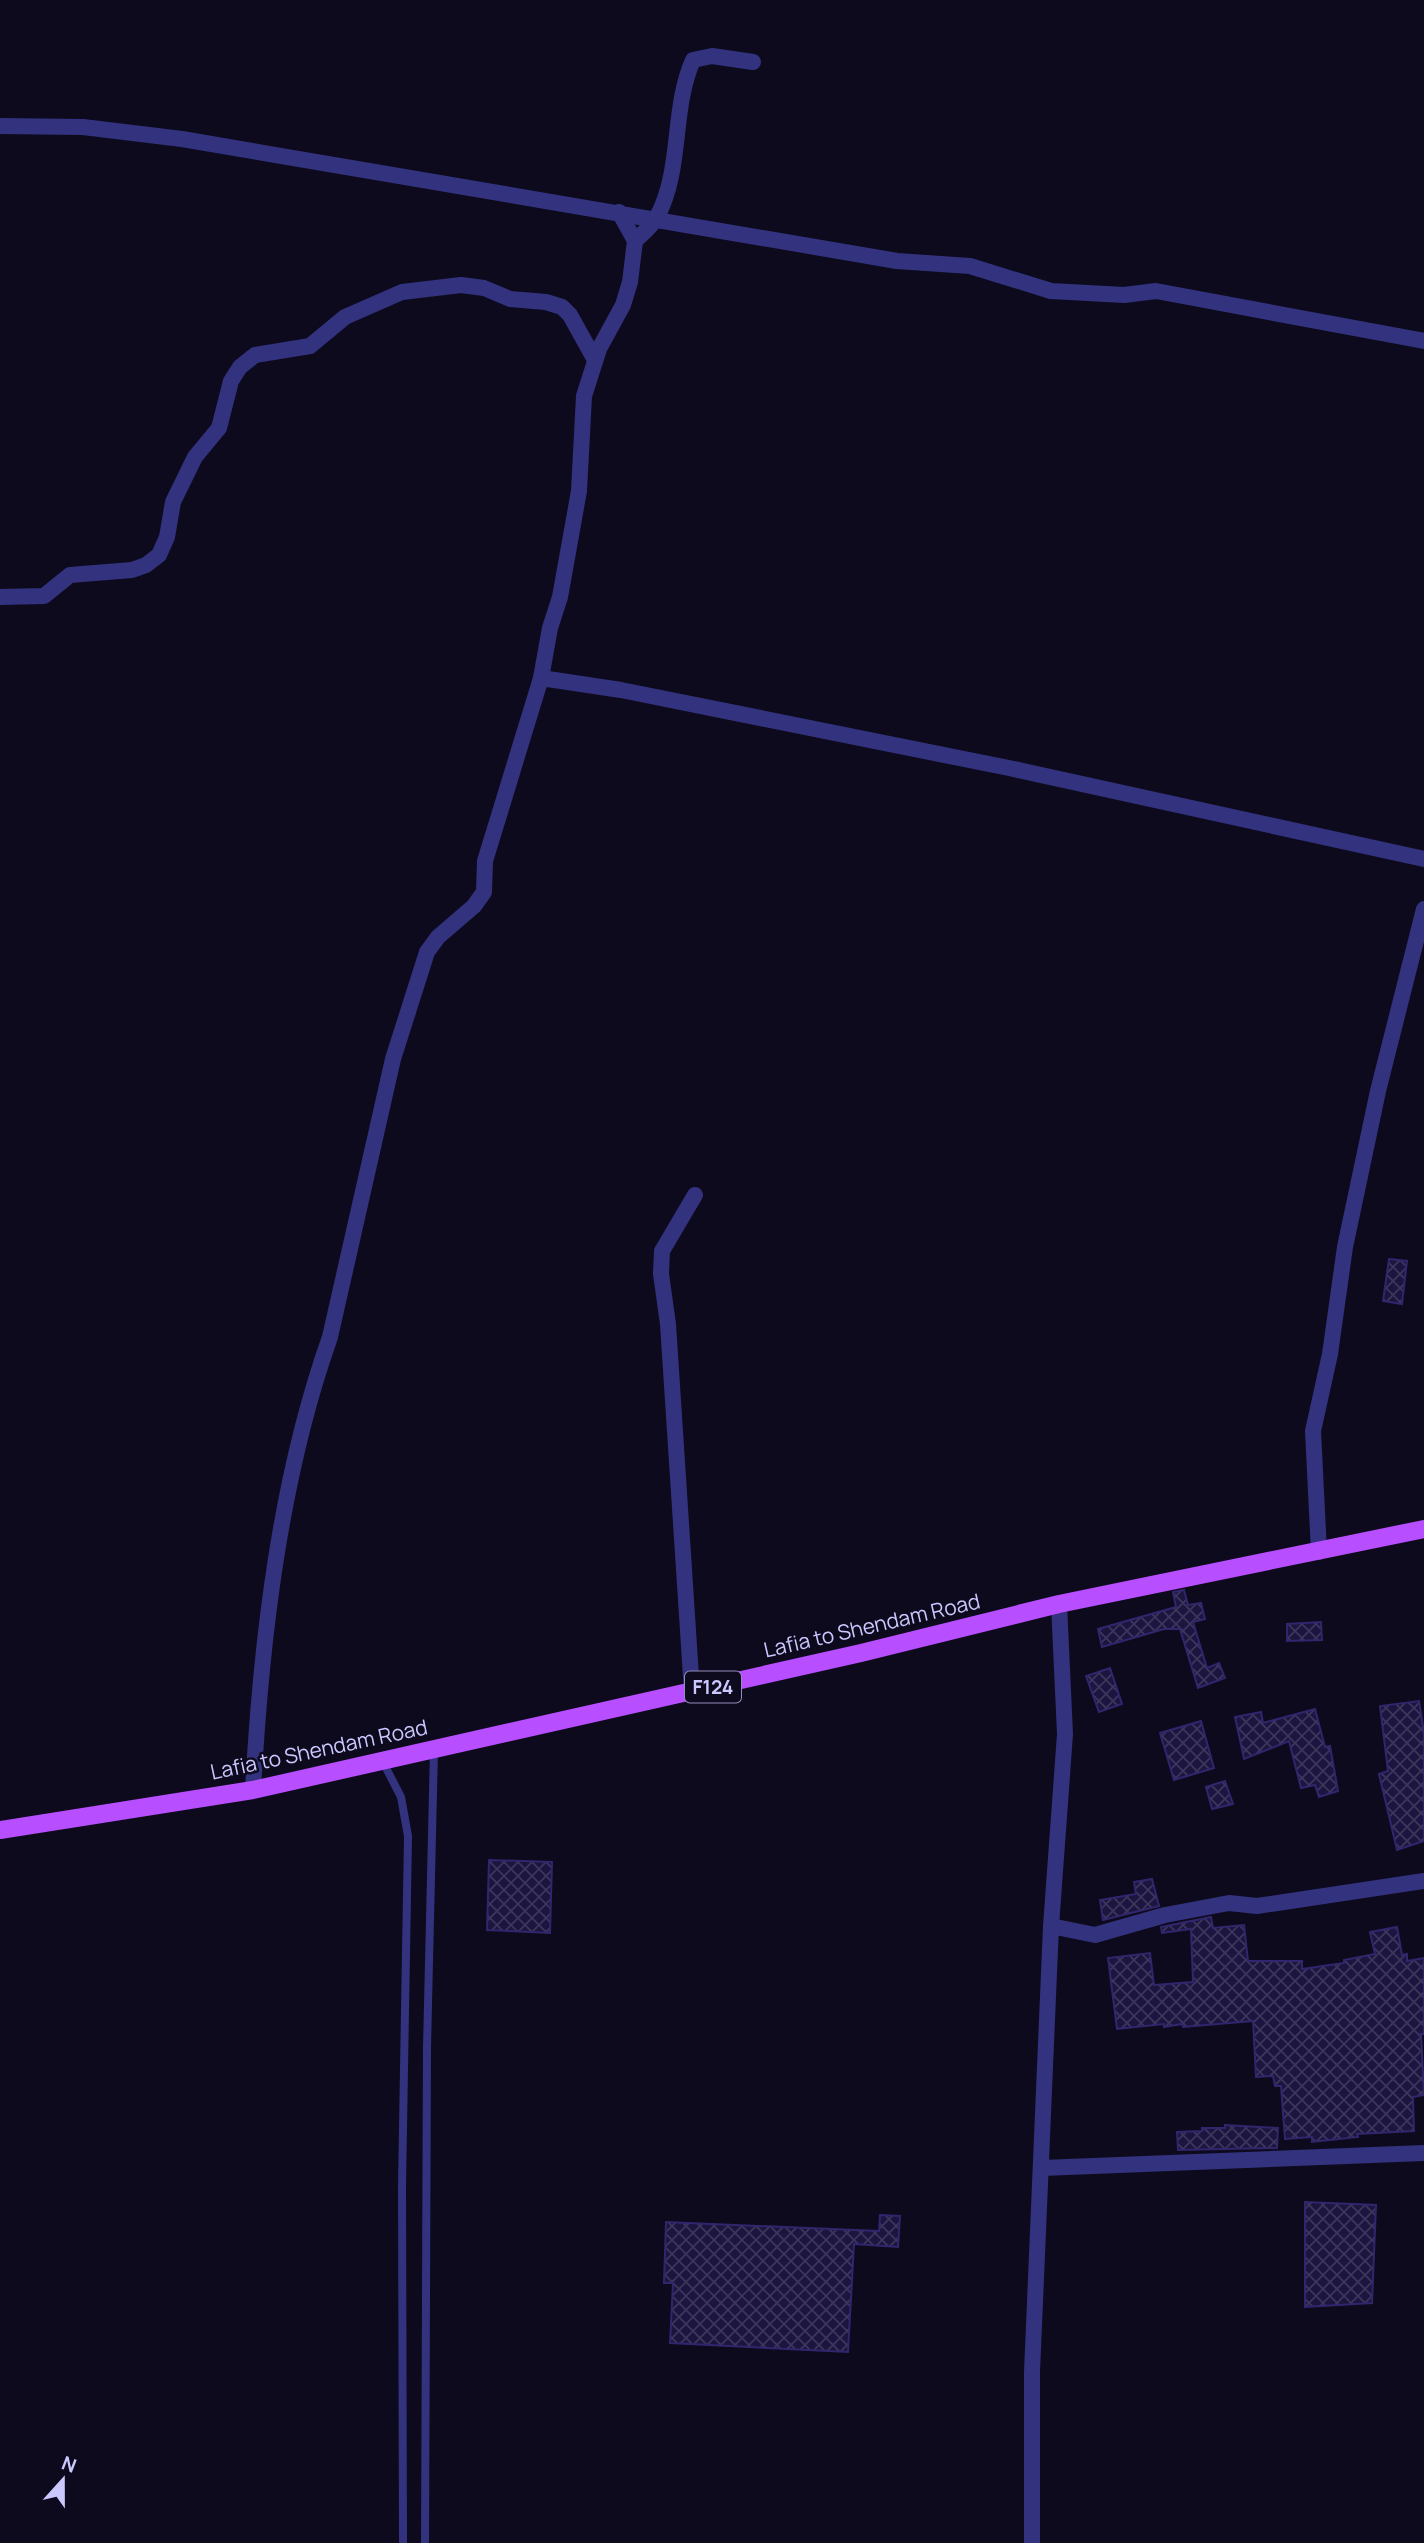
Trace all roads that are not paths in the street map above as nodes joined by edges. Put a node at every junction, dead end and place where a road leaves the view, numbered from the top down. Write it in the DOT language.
graph roads {
  1 [pos="753,62"];
  2 [pos="0,126"];
  3 [pos="619,212"];
  4 [pos="656,219"];
  5 [pos="635,242"];
  6 [pos="1424,341"];
  7 [pos="595,360"];
  8 [pos="0,597"];
  9 [pos="541,677"];
  10 [pos="1424,859"];
  11 [pos="1424,909"];
  12 [pos="695,1195"];
  13 [pos="1424,1528"];
  14 [pos="1319,1552"];
  15 [pos="1059,1604"];
  16 [pos="692,1692"];
  17 [pos="434,1749"];
  18 [pos="383,1762"];
  19 [pos="253,1790"];
  20 [pos="0,1830"];
  21 [pos="1424,1881"];
  22 [pos="1051,1926"];
  23 [pos="1424,2153"];
  24 [pos="1042,2168"];
  25 [pos="403,2543"];
  26 [pos="425,2543"];
  27 [pos="1032,2543"];
  1 -- 4 [label="street"];
  2 -- 3 [label="street"];
  3 -- 4 [label="street"];
  3 -- 5 [label="street"];
  4 -- 5 [label="street"];
  4 -- 6 [label="street"];
  5 -- 7 [label="street"];
  7 -- 8 [label="street"];
  7 -- 9 [label="street"];
  9 -- 10 [label="street"];
  9 -- 19 [label="street"];
  11 -- 14 [label="street"];
  12 -- 16 [label="street"];
  13 -- 14 [label="main road, Lafia to Shendam Road / F124"];
  14 -- 15 [label="main road, Lafia to Shendam Road / F124"];
  15 -- 16 [label="main road, Lafia to Shendam Road / F124"];
  15 -- 22 [label="street"];
  16 -- 17 [label="main road, Lafia to Shendam Road / F124"];
  17 -- 18 [label="main road, Lafia to Shendam Road / F124"];
  17 -- 26 [label="lane"];
  18 -- 19 [label="main road, Lafia to Shendam Road / F124"];
  18 -- 25 [label="lane"];
  19 -- 20 [label="main road, Lafia to Shendam Road / F124"];
  21 -- 22 [label="street"];
  22 -- 24 [label="street"];
  23 -- 24 [label="street"];
  24 -- 27 [label="street"];
}
